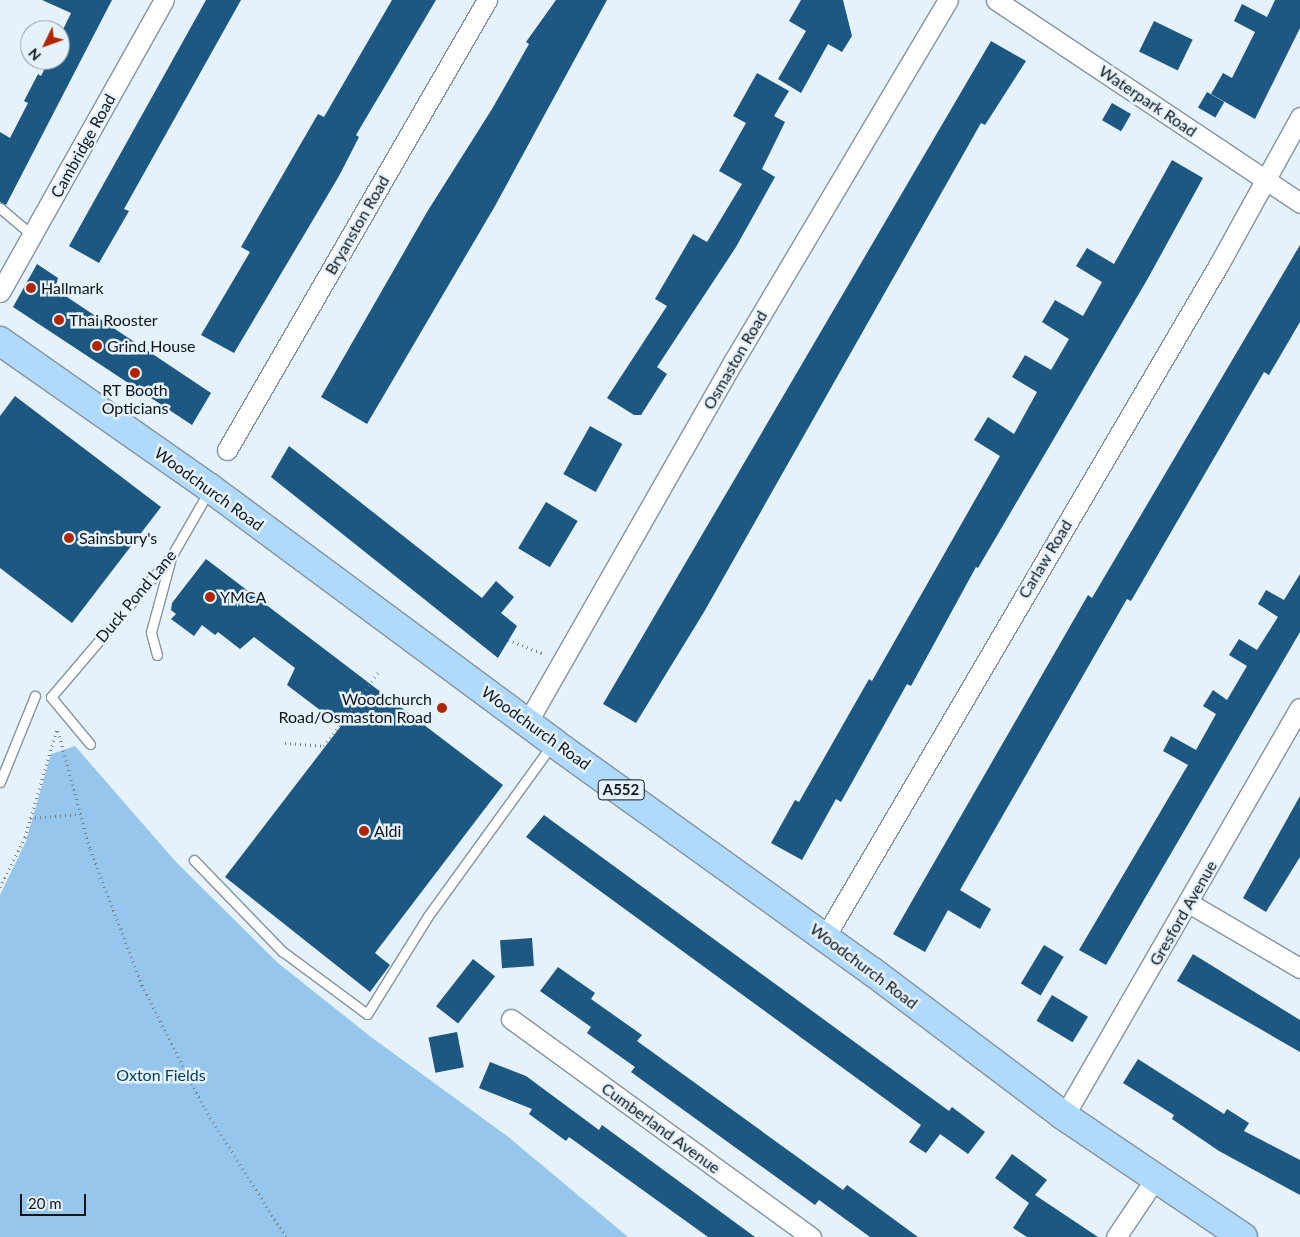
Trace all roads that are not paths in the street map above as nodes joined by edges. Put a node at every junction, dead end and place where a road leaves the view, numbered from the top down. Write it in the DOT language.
graph roads {
  1 [pos="164,0"];
  2 [pos="488,0"];
  3 [pos="948,0"];
  4 [pos="996,0"];
  5 [pos="1300,117"];
  6 [pos="1266,181"];
  7 [pos="1300,203"];
  8 [pos="0,208"];
  9 [pos="32,235"];
  10 [pos="0,292"];
  11 [pos="0,341"];
  12 [pos="227,450"];
  13 [pos="210,488"];
  14 [pos="172,555"];
  15 [pos="157,655"];
  16 [pos="35,696"];
  17 [pos="1300,708"];
  18 [pos="527,723"];
  19 [pos="554,743"];
  20 [pos="90,744"];
  21 [pos="2,770"];
  22 [pos="0,782"];
  23 [pos="194,860"];
  24 [pos="1189,903"];
  25 [pos="825,937"];
  26 [pos="1300,968"];
  27 [pos="511,1019"];
  28 [pos="1064,1116"];
  29 [pos="1155,1180"];
  30 [pos="811,1237"];
  31 [pos="1116,1237"];
  32 [pos="1243,1237"];
  1 -- 9 [label="street, Cambridge Road"];
  2 -- 12 [label="street, Bryanston Road"];
  3 -- 18 [label="street, Osmaston Road"];
  4 -- 6 [label="street, Waterpark Road"];
  5 -- 6 [label="street, Carlaw Road"];
  6 -- 7 [label="street, Waterpark Road"];
  6 -- 25 [label="street, Carlaw Road"];
  8 -- 9 [label="lane"];
  9 -- 10 [label="street, Cambridge Road"];
  11 -- 13 [label="highway, Woodchurch Road / A552"];
  13 -- 14 [label="lane, Duck Pond Lane"];
  13 -- 18 [label="highway, Woodchurch Road / A552"];
  14 -- 15 [label="lane"];
  14 -- 20 [label="lane, Duck Pond Lane"];
  16 -- 21 [label="lane"];
  17 -- 24 [label="street, Gresford Avenue"];
  18 -- 19 [label="highway, Woodchurch Road / A552"];
  19 -- 23 [label="lane"];
  19 -- 25 [label="highway, Woodchurch Road / A552"];
  21 -- 22 [label="lane"];
  24 -- 26 [label="street"];
  24 -- 28 [label="street, Gresford Avenue"];
  25 -- 28 [label="highway, Woodchurch Road / A552"];
  27 -- 30 [label="street, Cumberland Avenue"];
  28 -- 29 [label="highway, Woodchurch Road / A552"];
  29 -- 31 [label="street"];
  29 -- 32 [label="highway, Woodchurch Road / A552"];
}
